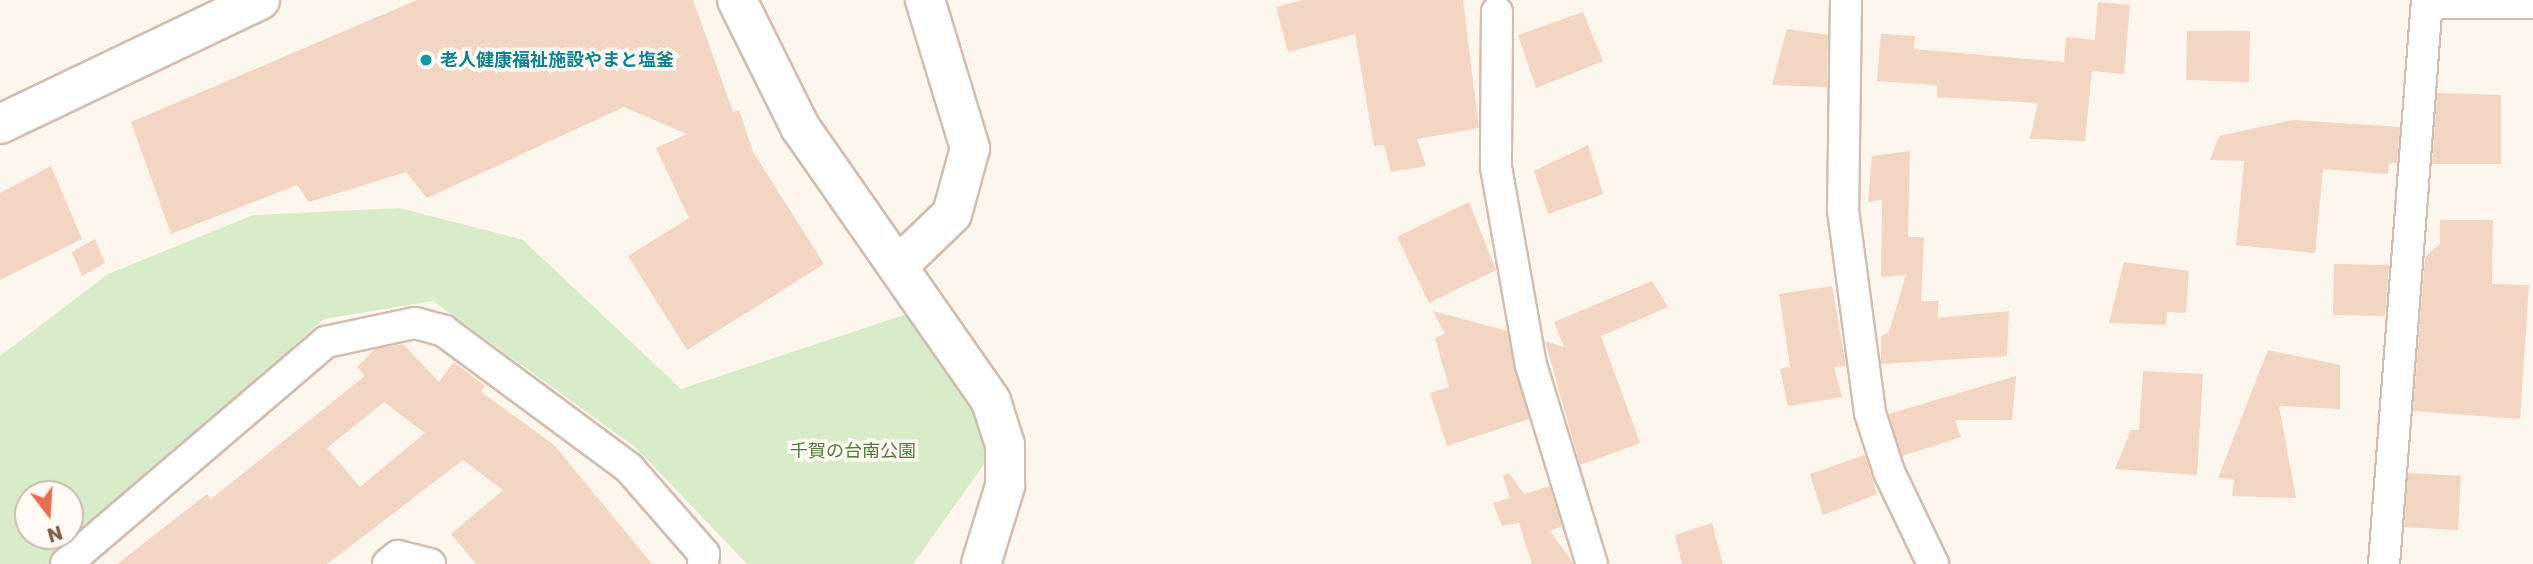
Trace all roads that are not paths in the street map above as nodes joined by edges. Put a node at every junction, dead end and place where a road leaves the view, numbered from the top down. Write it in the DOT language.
graph roads {
  1 [pos="260,0"];
  2 [pos="737,0"];
  3 [pos="925,0"];
  4 [pos="1846,0"];
  5 [pos="2427,1"];
  6 [pos="2533,3"];
  7 [pos="1497,12"];
  8 [pos="0,124"];
  9 [pos="900,264"];
  10 [pos="66,564"];
  11 [pos="388,564"];
  12 [pos="430,564"];
  13 [pos="703,564"];
  14 [pos="981,564"];
  15 [pos="1592,564"];
  16 [pos="1933,564"];
  17 [pos="2384,564"];
  1 -- 8 [label="street"];
  2 -- 9 [label="street"];
  3 -- 9 [label="street"];
  4 -- 16 [label="street"];
  5 -- 6 [label="street"];
  5 -- 17 [label="street"];
  7 -- 15 [label="street"];
  9 -- 14 [label="street"];
  10 -- 13 [label="street"];
  11 -- 12 [label="street"];
}
